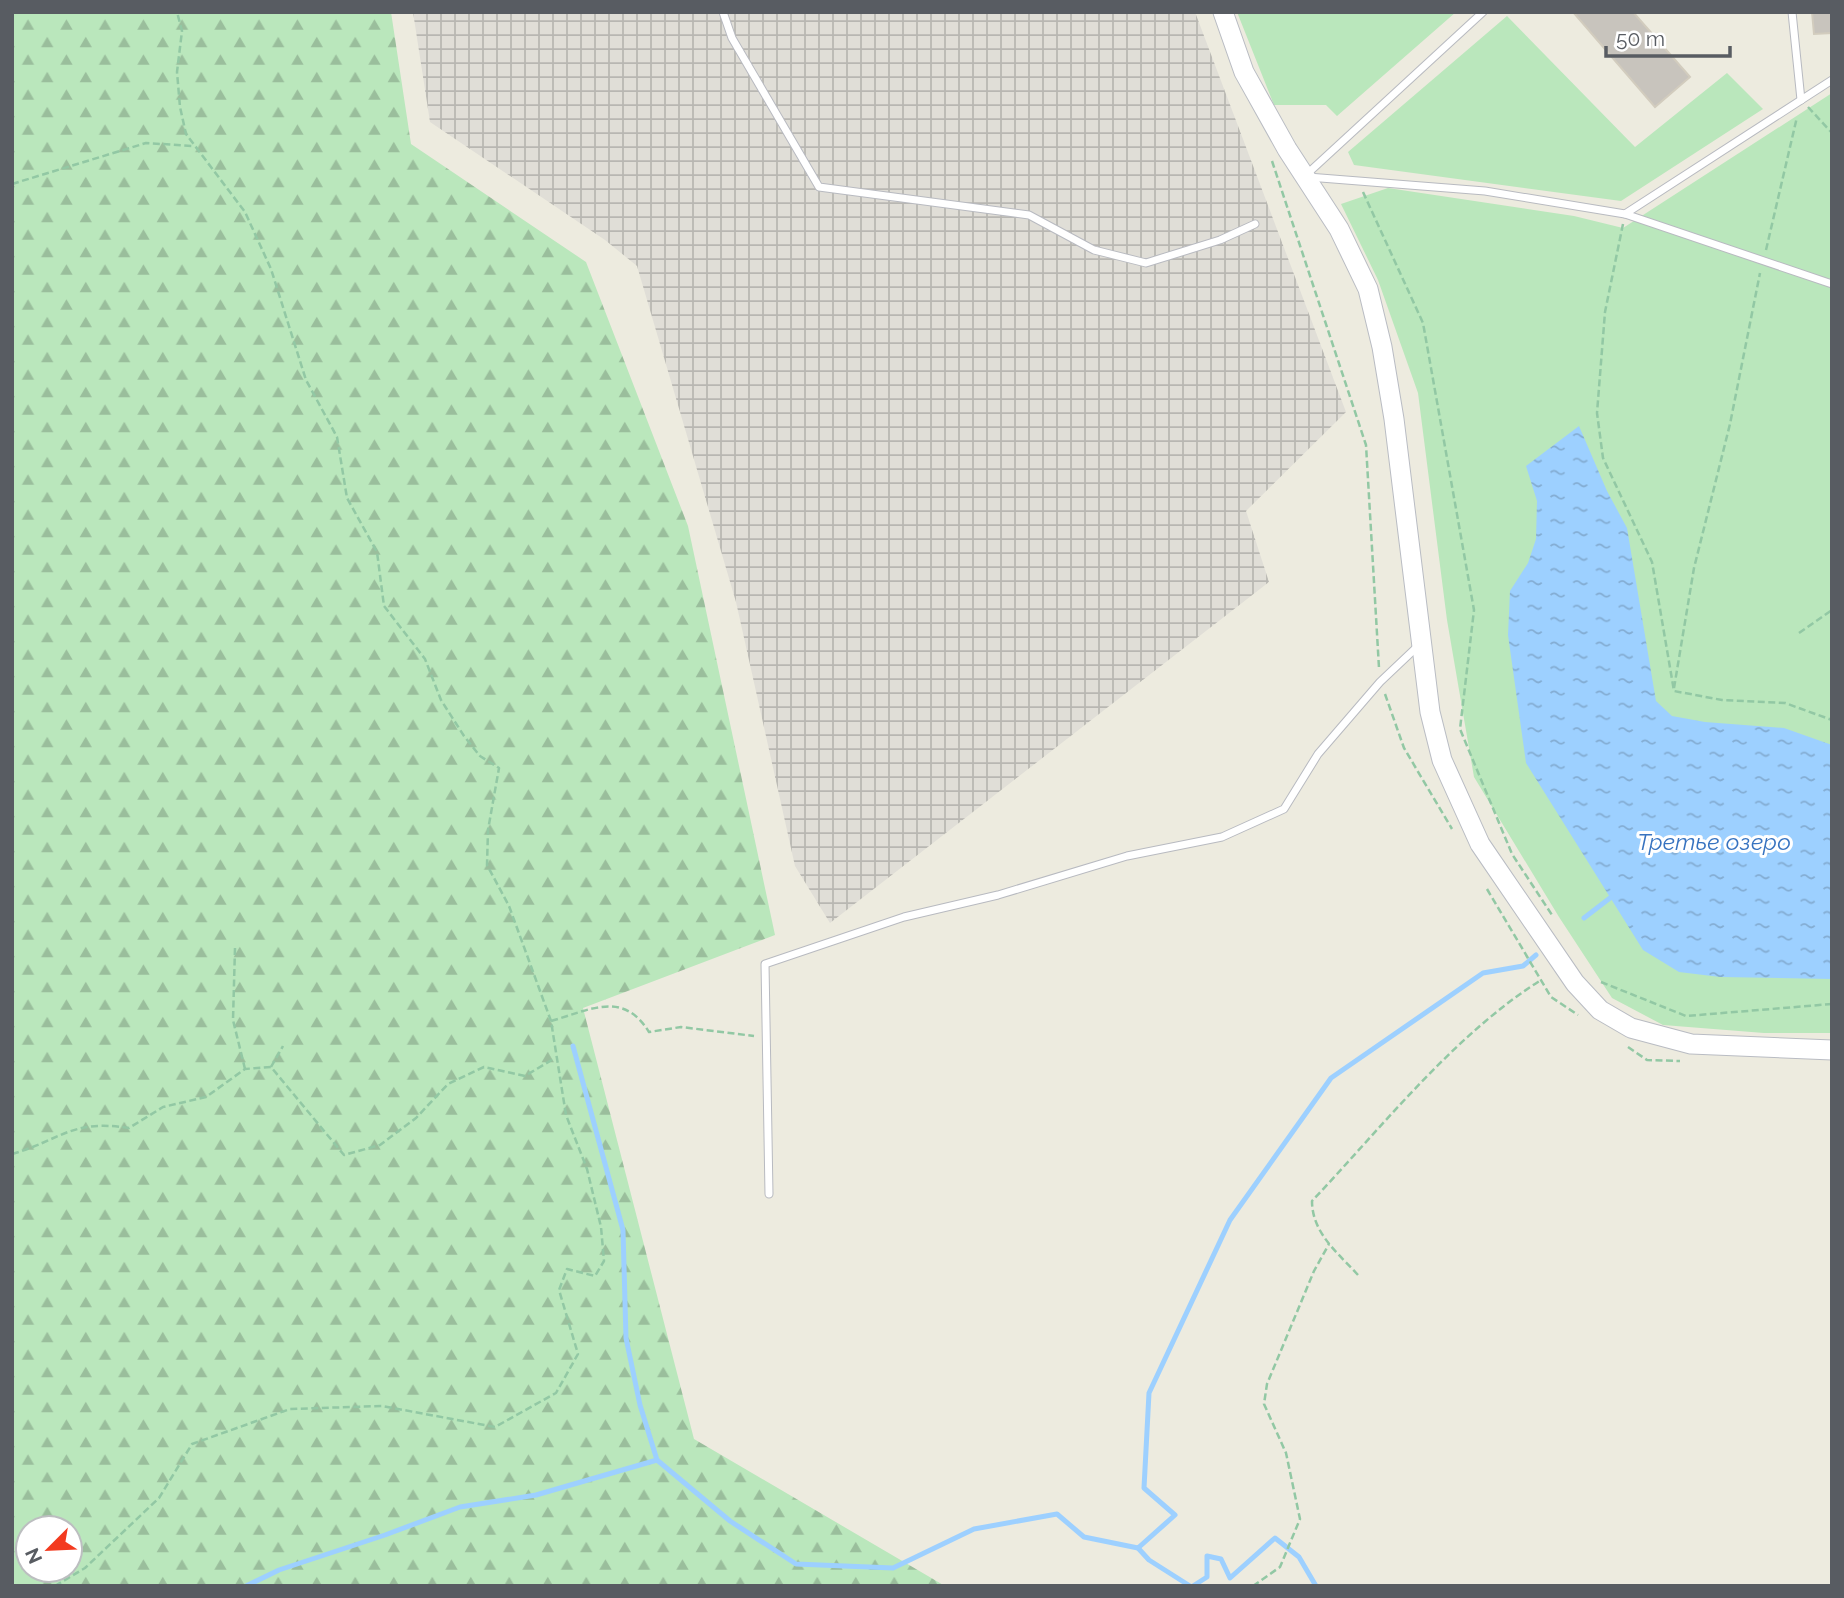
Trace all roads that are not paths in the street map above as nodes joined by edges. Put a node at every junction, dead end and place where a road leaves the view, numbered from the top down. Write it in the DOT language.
graph roads {
  1 [pos="723,12"];
  2 [pos="1223,12"];
  3 [pos="1483,12"];
  4 [pos="1792,12"];
  5 [pos="1832,80"];
  6 [pos="1801,100"];
  7 [pos="1304,177"];
  8 [pos="1625,214"];
  9 [pos="1255,224"];
  10 [pos="1832,284"];
  11 [pos="1421,643"];
  12 [pos="1832,1051"];
  13 [pos="769,1194"];
  1 -- 9 [label="lane"];
  2 -- 7 [label="street"];
  3 -- 7 [label="lane"];
  4 -- 6 [label="lane"];
  5 -- 6 [label="lane"];
  6 -- 8 [label="lane"];
  7 -- 8 [label="lane"];
  7 -- 11 [label="street"];
  8 -- 10 [label="lane"];
  11 -- 12 [label="street"];
  11 -- 13 [label="lane"];
}
